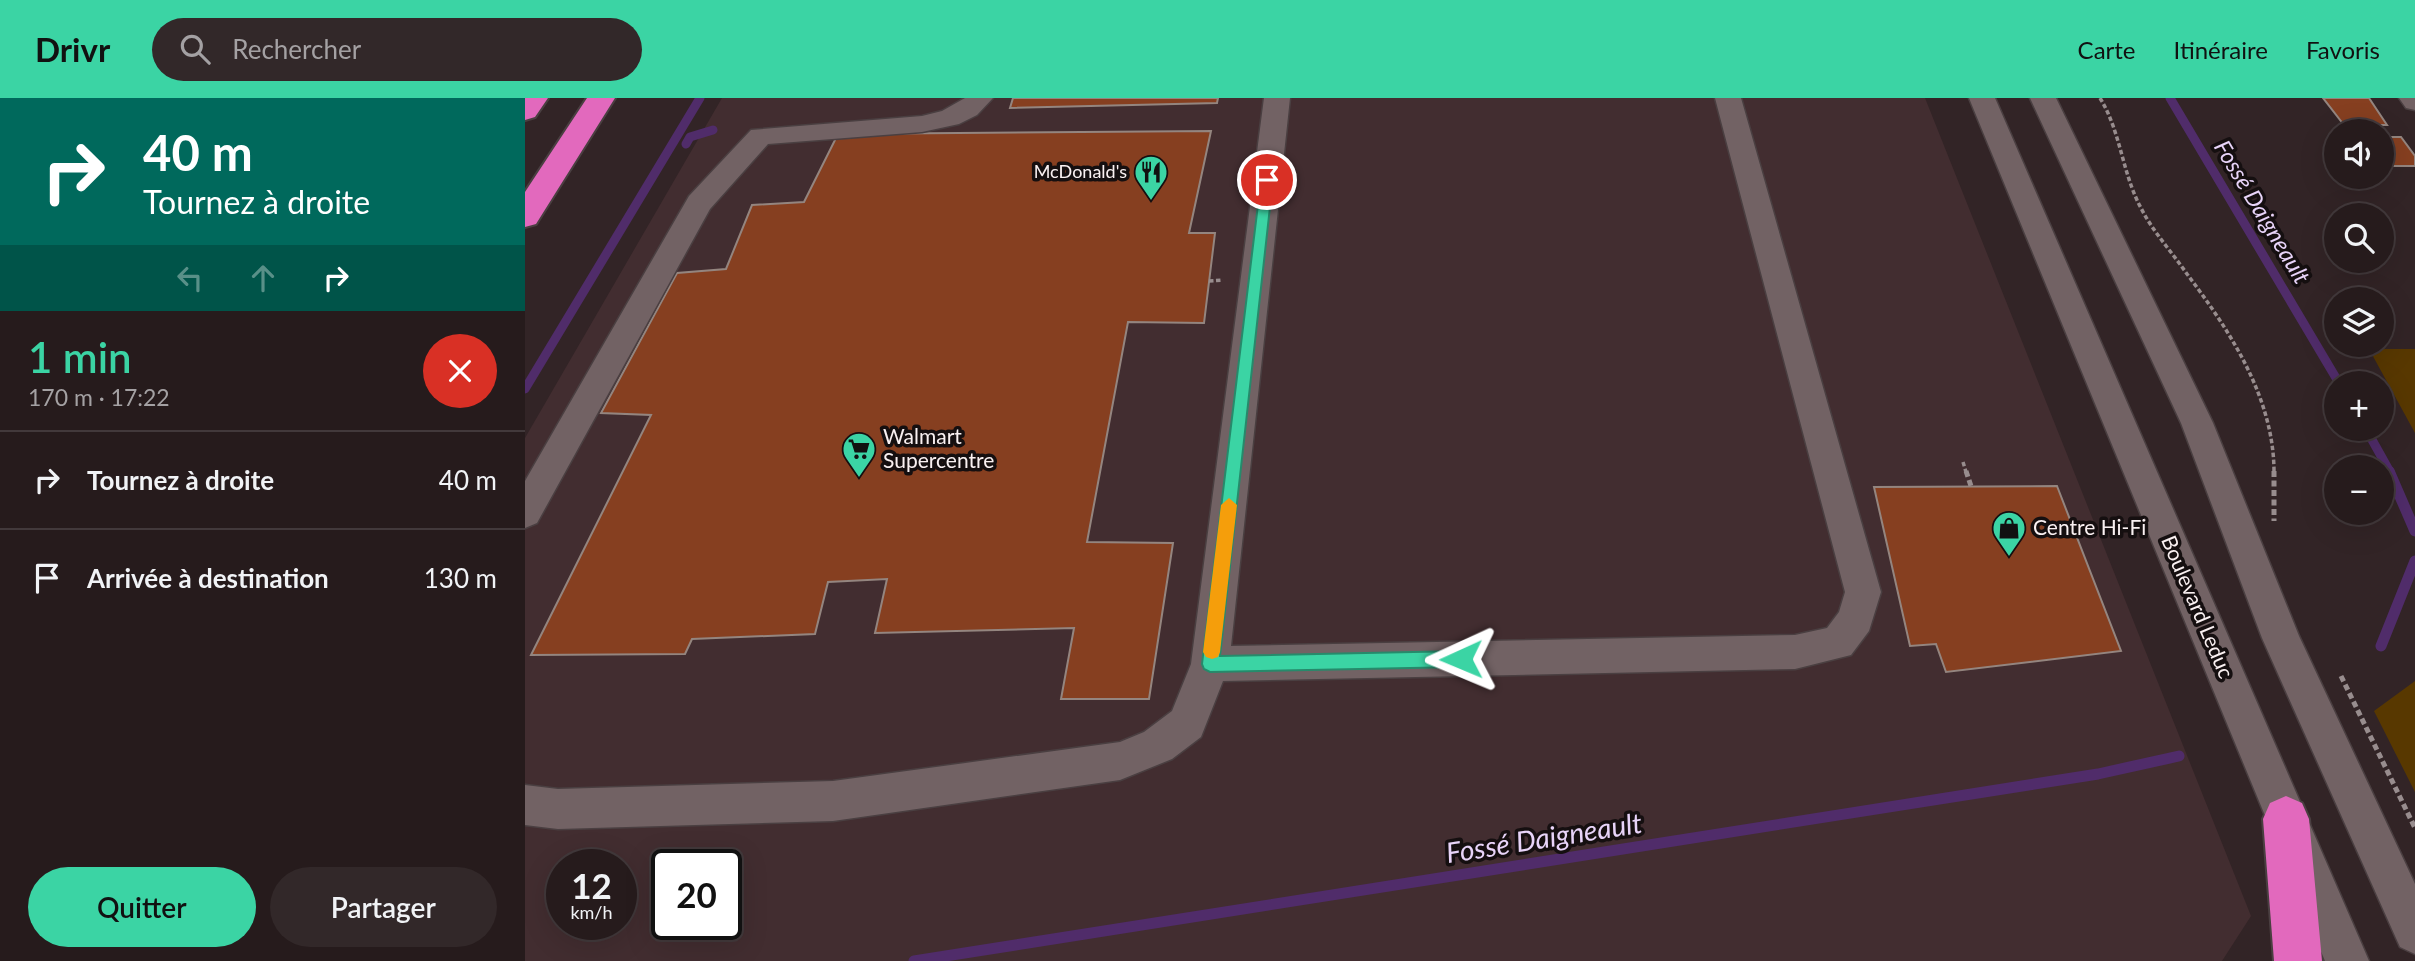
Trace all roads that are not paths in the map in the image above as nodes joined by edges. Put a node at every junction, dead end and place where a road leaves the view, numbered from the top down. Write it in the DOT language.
graph roads {
  1 [pos="534,98"];
  2 [pos="601,98"];
  3 [pos="980,98"];
  4 [pos="1277,98"];
  5 [pos="1728,98"];
  6 [pos="1982,98"];
  7 [pos="2043,98"];
  8 [pos="525,111"];
  9 [pos="525,216"];
  10 [pos="525,513"];
  11 [pos="1210,664"];
  12 [pos="525,805"];
  13 [pos="2286,819"];
  14 [pos="2415,932"];
  15 [pos="2298,961"];
  16 [pos="2347,961"];
  1 -- 8 [label="highway"];
  2 -- 9 [label="highway"];
  3 -- 10 [label="street"];
  4 -- 11 [label="street"];
  5 -- 11 [label="street"];
  6 -- 13 [label="street, Boulevard Leduc"];
  7 -- 14 [label="street"];
  11 -- 12 [label="street"];
  13 -- 15 [label="highway"];
  13 -- 16 [label="street, Boulevard Leduc"];
}
